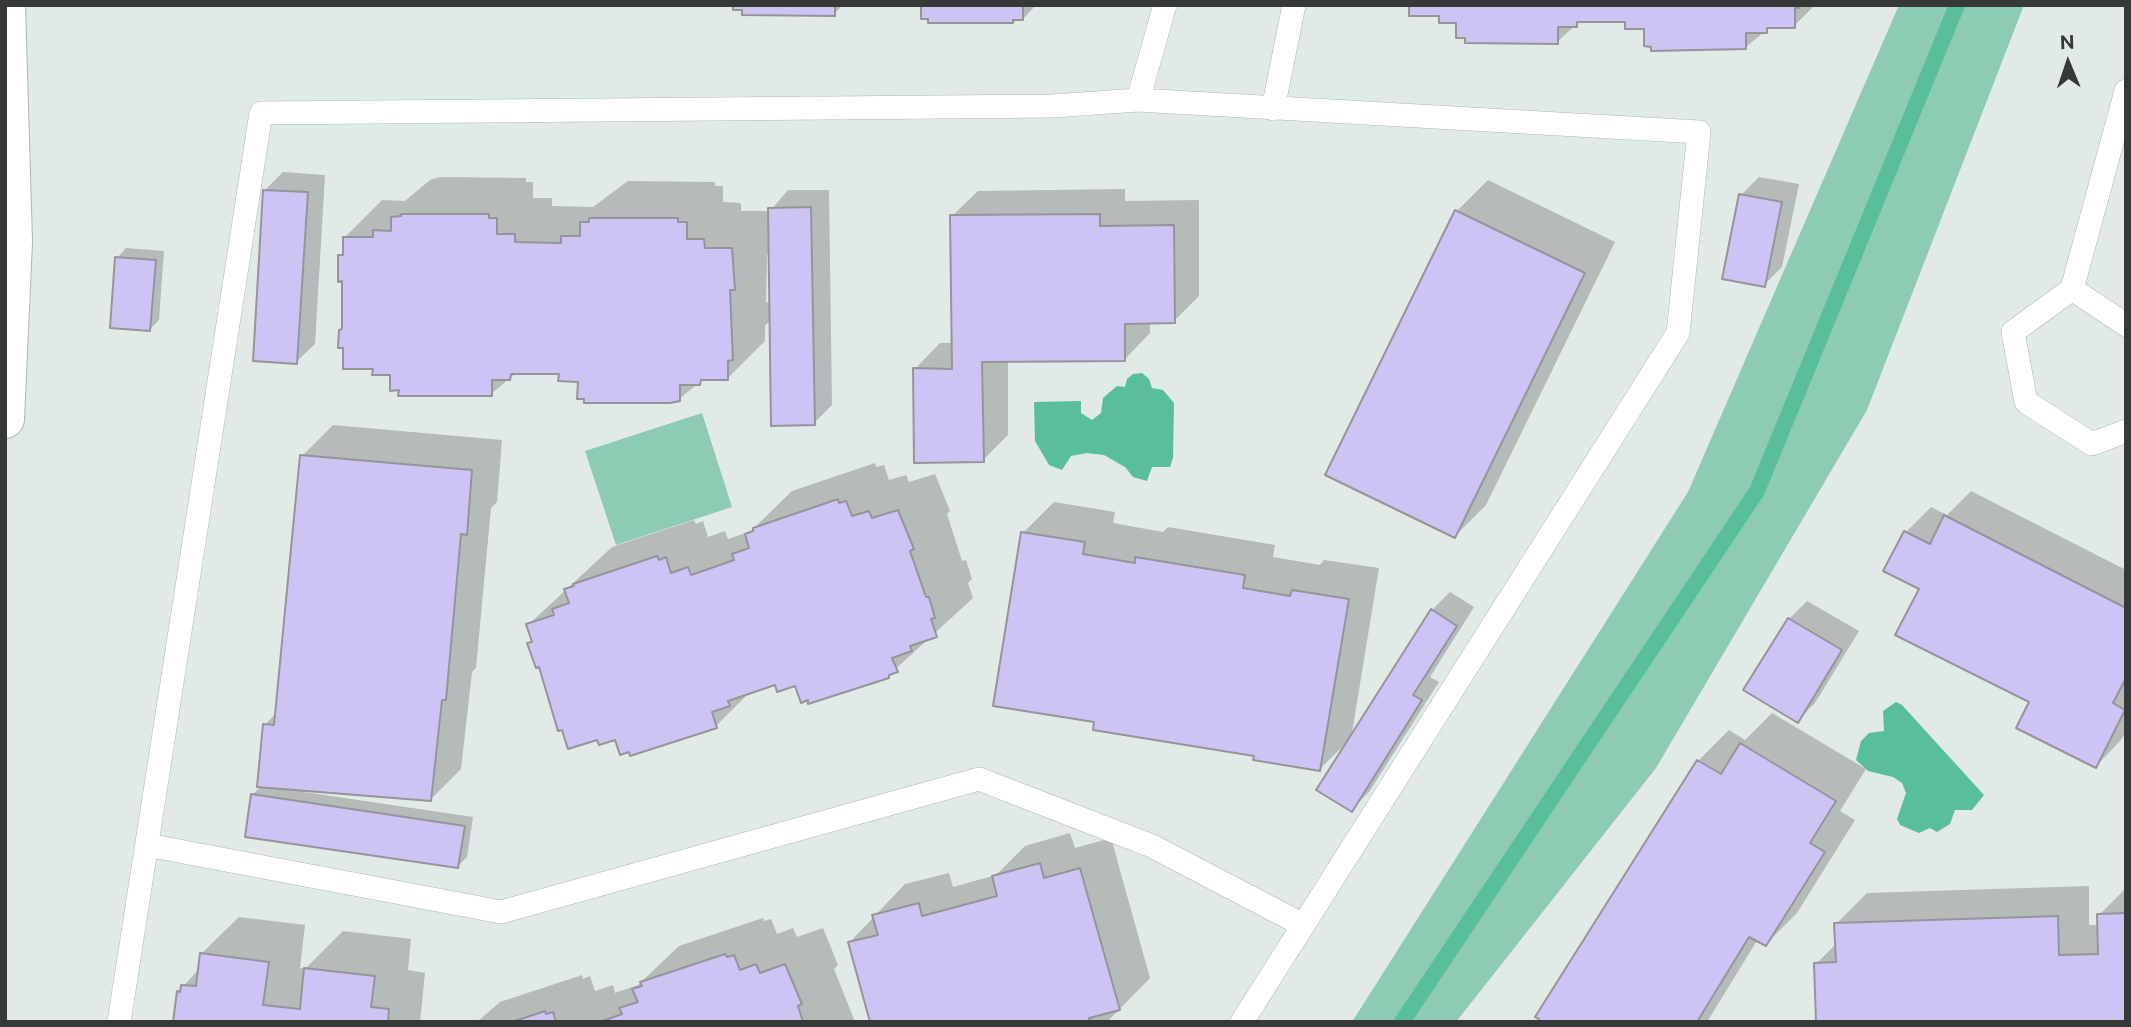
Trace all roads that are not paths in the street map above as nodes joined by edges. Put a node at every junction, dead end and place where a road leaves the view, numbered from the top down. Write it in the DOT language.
graph roads {
  1 [pos="6,5"];
  2 [pos="1165,5"];
  3 [pos="1294,5"];
  4 [pos="2126,91"];
  5 [pos="1139,100"];
  6 [pos="1273,109"];
  7 [pos="2072,289"];
  8 [pos="2126,325"];
  9 [pos="5,419"];
  10 [pos="2126,430"];
  11 [pos="147,845"];
  12 [pos="1303,925"];
  13 [pos="120,1022"];
  14 [pos="1242,1022"];
  1 -- 9 [label="street"];
  2 -- 5 [label="lane"];
  3 -- 6 [label="lane"];
  4 -- 7 [label="lane"];
  5 -- 6 [label="lane"];
  5 -- 11 [label="lane"];
  6 -- 12 [label="lane"];
  7 -- 8 [label="lane"];
  7 -- 10 [label="lane"];
  11 -- 12 [label="lane"];
  11 -- 13 [label="lane"];
  12 -- 14 [label="lane"];
}
